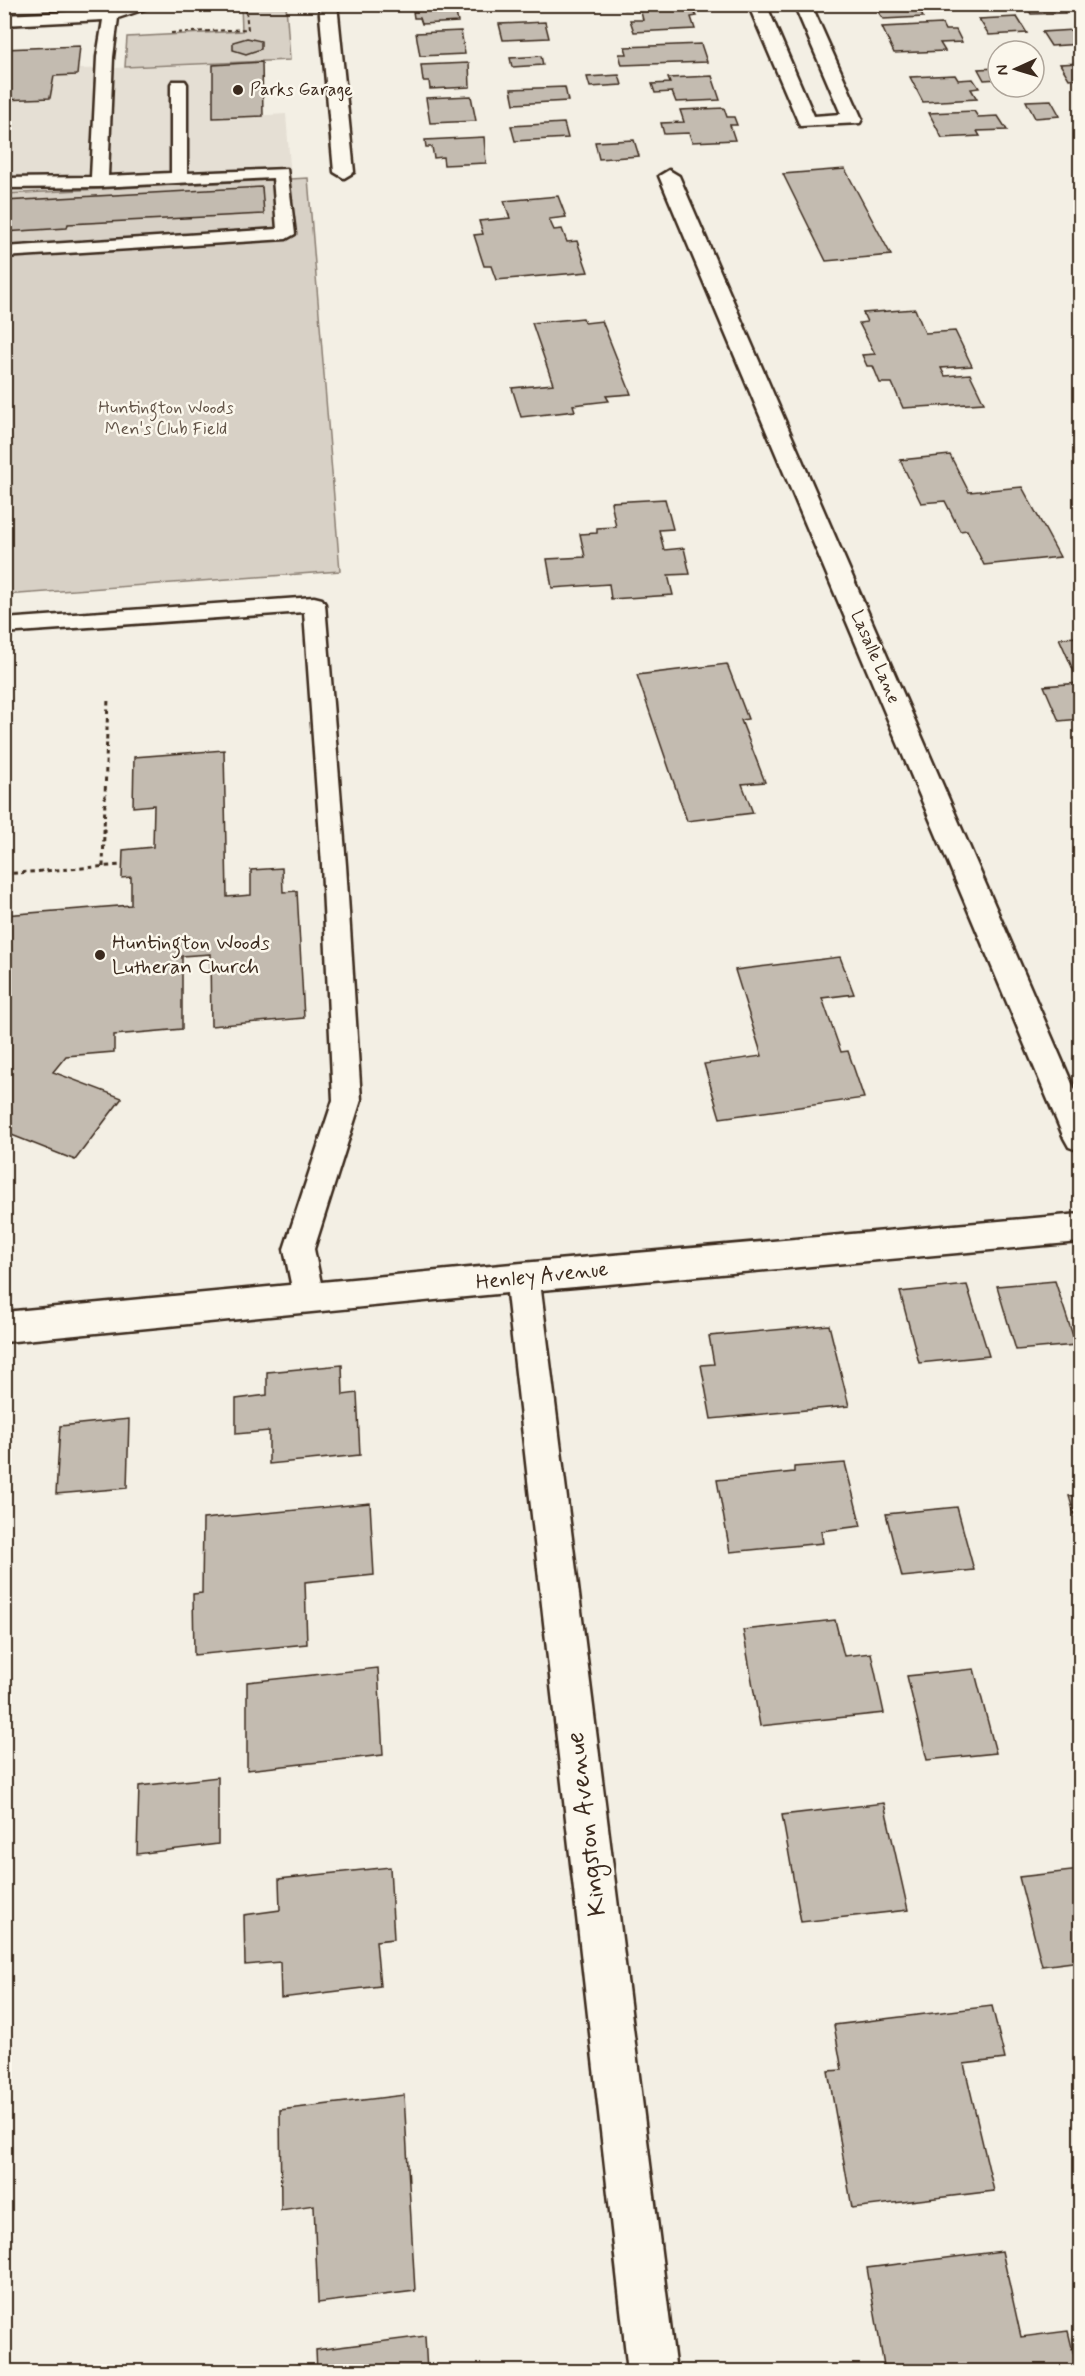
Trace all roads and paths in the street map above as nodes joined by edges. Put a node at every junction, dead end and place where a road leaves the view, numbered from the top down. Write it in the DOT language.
graph roads {
  1 [pos="153,4"];
  2 [pos="245,4"];
  3 [pos="328,4"];
  4 [pos="757,4"];
  5 [pos="802,4"];
  6 [pos="111,15"];
  7 [pos="4,20"];
  8 [pos="168,34"];
  9 [pos="179,84"];
  10 [pos="344,172"];
  11 [pos="669,176"];
  12 [pos="179,178"];
  13 [pos="99,182"];
  14 [pos="4,183"];
  15 [pos="4,252"];
  16 [pos="4,626"];
  17 [pos="108,697"];
  18 [pos="122,866"];
  19 [pos="103,867"];
  20 [pos="4,874"];
  21 [pos="1080,1138"];
  22 [pos="1080,1228"];
  23 [pos="522,1277"];
  24 [pos="309,1298"];
  25 [pos="4,1327"];
  26 [pos="652,2372"];
  1 -- 6 [label="lane"];
  2 -- 8 [label="path"];
  3 -- 10 [label="street"];
  4 -- 5 [label="street"];
  6 -- 7 [label="lane"];
  6 -- 13 [label="lane"];
  9 -- 12 [label="lane"];
  11 -- 21 [label="street, Lasalle Lane"];
  12 -- 13 [label="lane"];
  12 -- 15 [label="lane"];
  13 -- 14 [label="lane"];
  16 -- 24 [label="lane"];
  17 -- 19 [label="path"];
  18 -- 19 [label="path"];
  19 -- 20 [label="path"];
  22 -- 23 [label="street, Henley Avenue"];
  23 -- 24 [label="street, Henley Avenue"];
  23 -- 26 [label="street, Kingston Avenue"];
  24 -- 25 [label="street, Henley Avenue"];
}
